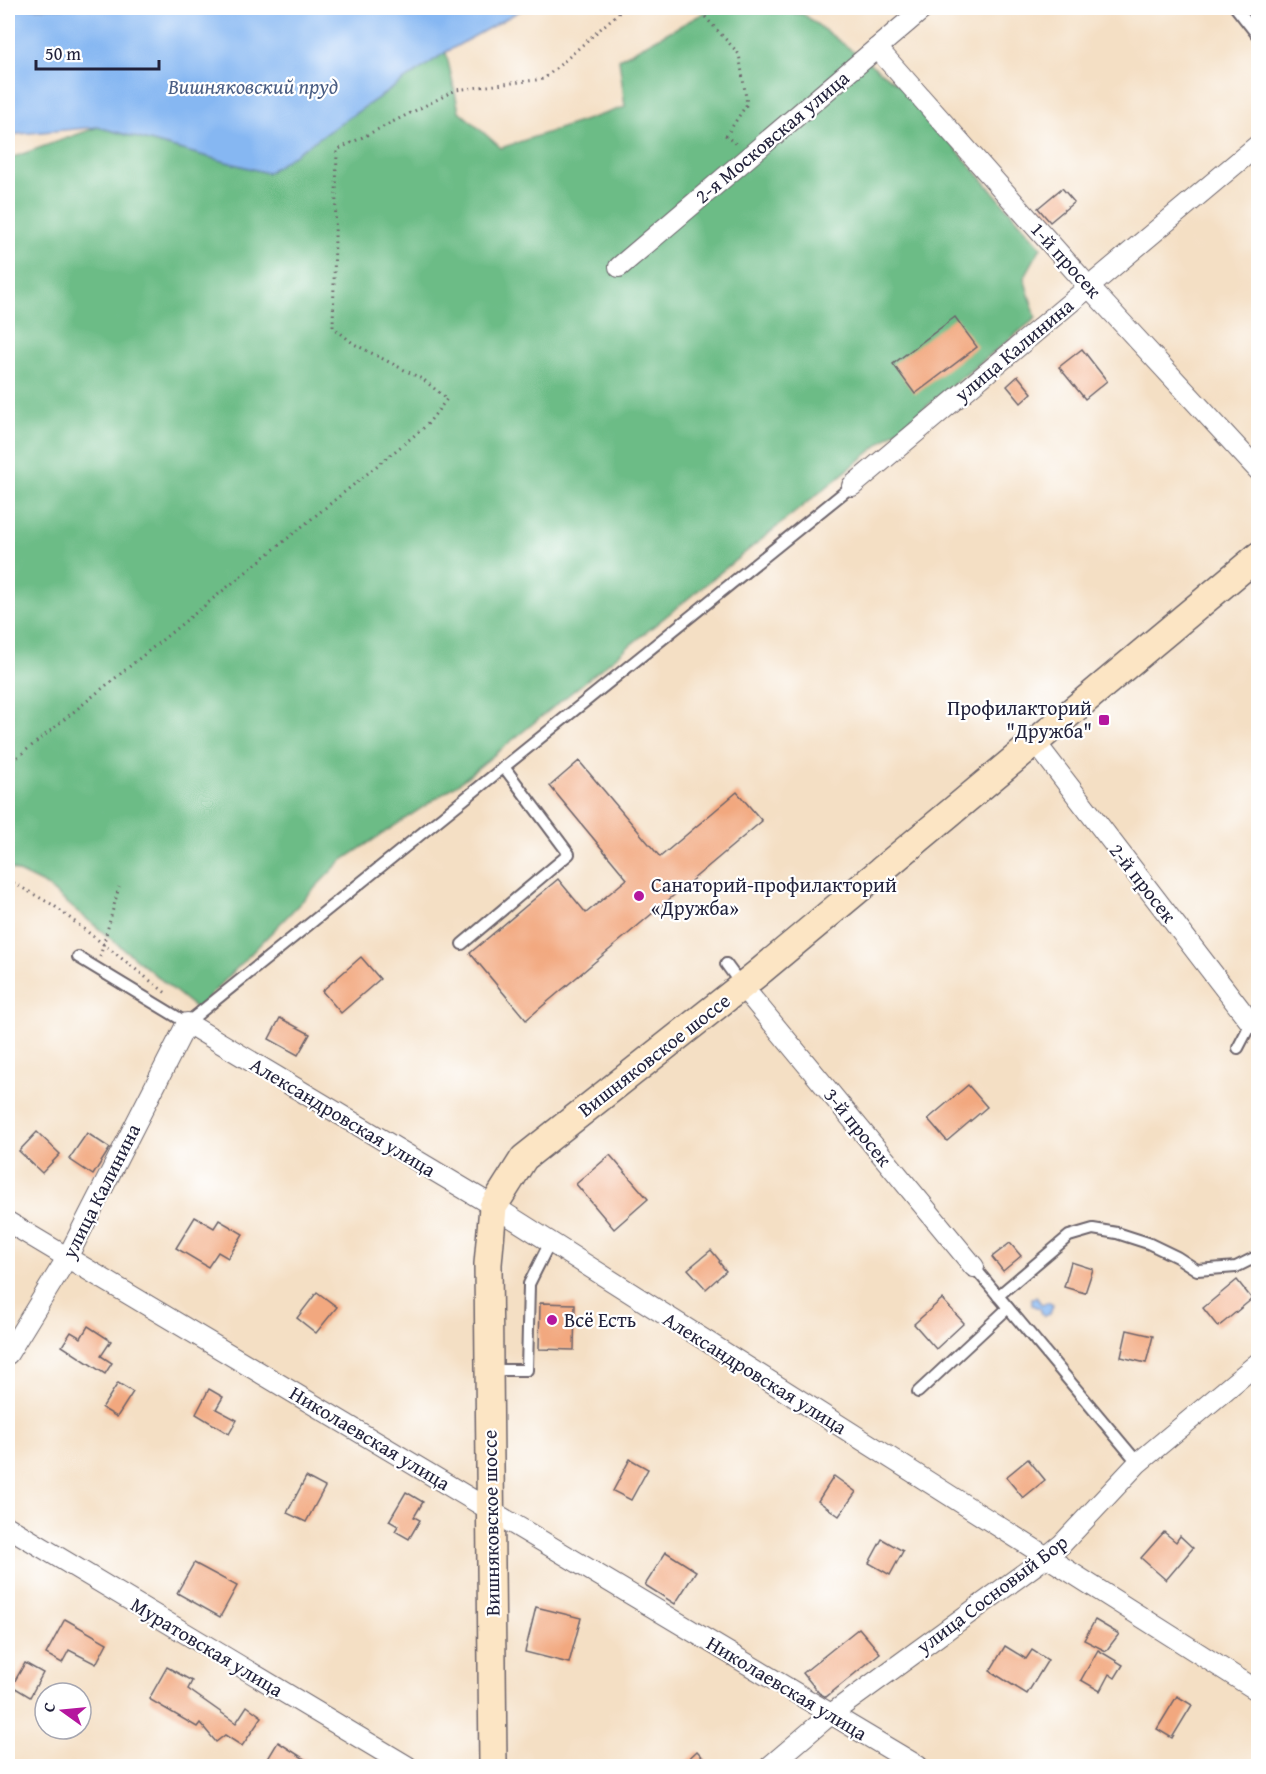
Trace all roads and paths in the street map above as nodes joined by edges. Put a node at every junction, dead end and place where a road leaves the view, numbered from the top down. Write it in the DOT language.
graph roads {
  1 [pos="624,8"];
  2 [pos="697,8"];
  3 [pos="924,8"];
  4 [pos="1236,8"];
  5 [pos="1258,36"];
  6 [pos="873,43"];
  7 [pos="1258,145"];
  8 [pos="750,155"];
  9 [pos="619,267"];
  10 [pos="1089,287"];
  11 [pos="1258,471"];
  12 [pos="852,486"];
  13 [pos="1258,556"];
  14 [pos="1035,743"];
  15 [pos="8,765"];
  16 [pos="504,767"];
  17 [pos="8,880"];
  18 [pos="119,887"];
  19 [pos="462,944"];
  20 [pos="104,945"];
  21 [pos="78,957"];
  22 [pos="100,957"];
  23 [pos="726,964"];
  24 [pos="742,986"];
  25 [pos="169,995"];
  26 [pos="1255,1021"];
  27 [pos="187,1023"];
  28 [pos="1238,1048"];
  29 [pos="493,1207"];
  30 [pos="8,1222"];
  31 [pos="550,1242"];
  32 [pos="1258,1256"];
  33 [pos="67,1258"];
  34 [pos="974,1268"];
  35 [pos="998,1296"];
  36 [pos="1008,1308"];
  37 [pos="8,1354"];
  38 [pos="1258,1364"];
  39 [pos="489,1370"];
  40 [pos="918,1392"];
  41 [pos="1138,1464"];
  42 [pos="491,1510"];
  43 [pos="8,1527"];
  44 [pos="1045,1558"];
  45 [pos="1258,1691"];
  46 [pos="831,1714"];
  47 [pos="407,1767"];
  48 [pos="493,1767"];
  49 [pos="770,1767"];
  50 [pos="918,1767"];
  1 -- 15 [label="path"];
  2 -- 8 [label="path"];
  3 -- 6 [label="street, 2-я Московская улица"];
  4 -- 5 [label="lane"];
  6 -- 8 [label="street, 2-я Московская улица"];
  6 -- 10 [label="street, 1-й просек"];
  7 -- 10 [label="street, улица Калинина"];
  8 -- 9 [label="street, 2-я Московская улица"];
  10 -- 11 [label="street, 1-й просек"];
  10 -- 12 [label="street, улица Калинина"];
  12 -- 16 [label="lane"];
  13 -- 14 [label="street, Вишняковское шоссе"];
  14 -- 24 [label="street, Вишняковское шоссе"];
  14 -- 26 [label="street, 2-й просек"];
  16 -- 19 [label="lane"];
  16 -- 27 [label="lane"];
  17 -- 20 [label="path"];
  18 -- 20 [label="path"];
  20 -- 22 [label="path"];
  20 -- 25 [label="path"];
  21 -- 27 [label="lane"];
  23 -- 24 [label="lane"];
  24 -- 29 [label="street, Вишняковское шоссе"];
  24 -- 34 [label="street, 3-й просек"];
  26 -- 28 [label="lane"];
  27 -- 29 [label="street, Александровская улица"];
  27 -- 33 [label="street, улица Калинина"];
  29 -- 31 [label="street, Александровская улица"];
  29 -- 39 [label="street, Вишняковское шоссе"];
  30 -- 33 [label="street, Николаевская улица"];
  31 -- 39 [label="lane"];
  31 -- 44 [label="street, Александровская улица"];
  32 -- 35 [label="lane"];
  33 -- 37 [label="street, улица Калинина"];
  33 -- 42 [label="street, Николаевская улица"];
  34 -- 35 [label="lane"];
  35 -- 36 [label="lane"];
  36 -- 40 [label="lane"];
  36 -- 41 [label="lane"];
  38 -- 41 [label="street, улица Сосновый Бор"];
  39 -- 42 [label="street, Вишняковское шоссе"];
  41 -- 44 [label="street, улица Сосновый Бор"];
  42 -- 46 [label="street, Николаевская улица"];
  42 -- 48 [label="street, Вишняковское шоссе"];
  43 -- 47 [label="street, Муратовская улица"];
  44 -- 45 [label="street, Александровская улица"];
  44 -- 46 [label="street, улица Сосновый Бор"];
  46 -- 49 [label="street, улица Сосновый Бор"];
  46 -- 50 [label="street, Николаевская улица"];
}
